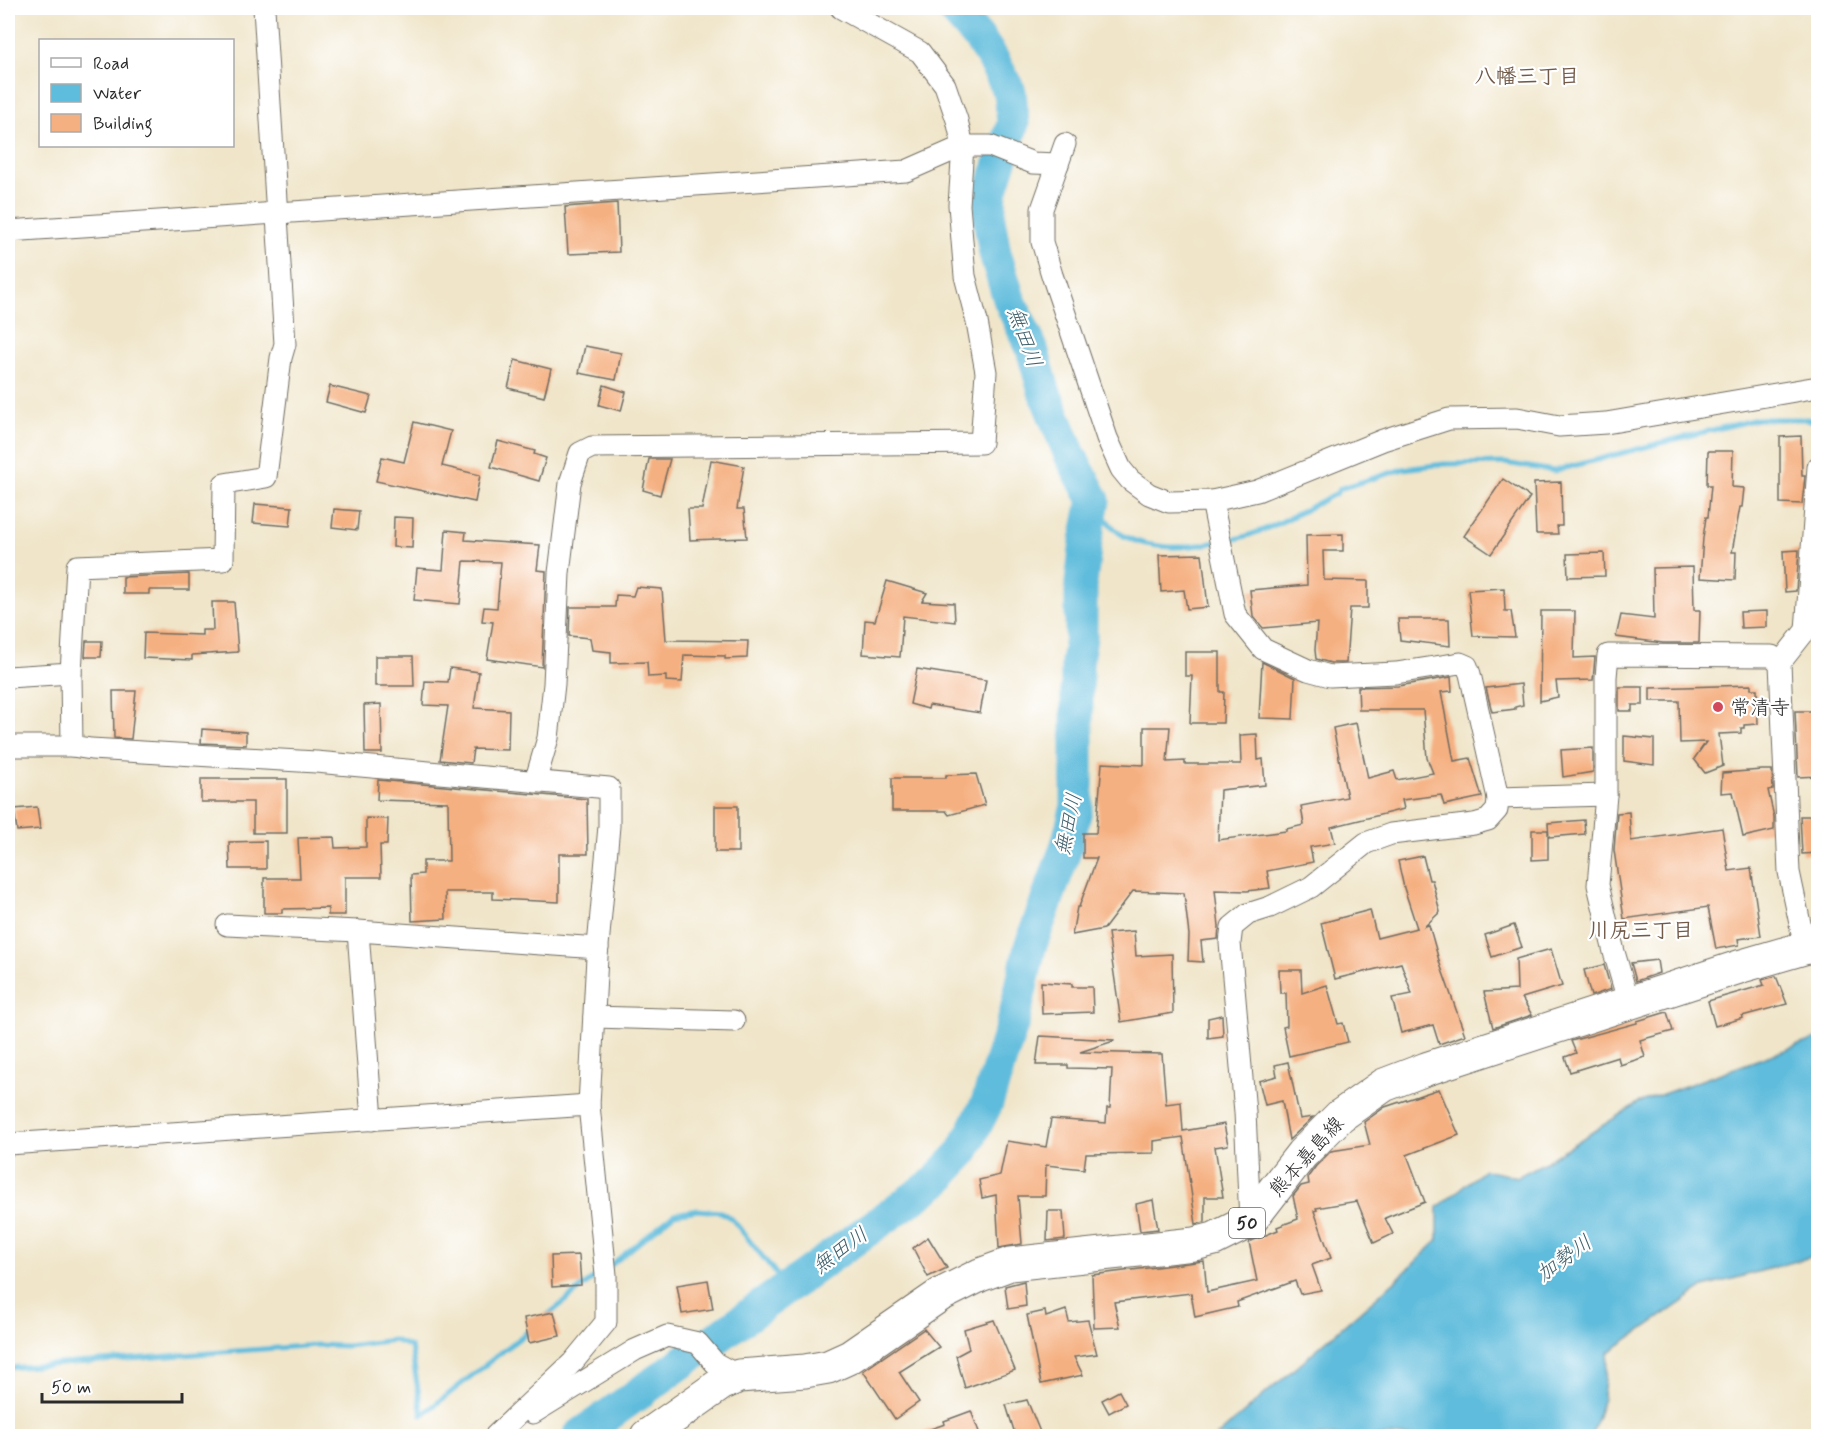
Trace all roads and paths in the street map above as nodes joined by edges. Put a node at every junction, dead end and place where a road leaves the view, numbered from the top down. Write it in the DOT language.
graph roads {
  1 [pos="264,8"];
  2 [pos="841,8"];
  3 [pos="972,146"];
  4 [pos="277,213"];
  5 [pos="8,231"];
  6 [pos="1818,387"];
  7 [pos="1818,467"];
  8 [pos="1212,501"];
  9 [pos="1780,663"];
  10 [pos="71,673"];
  11 [pos="8,677"];
  12 [pos="8,746"];
  13 [pos="72,746"];
  14 [pos="535,782"];
  15 [pos="1606,795"];
  16 [pos="1498,798"];
  17 [pos="227,925"];
  18 [pos="358,931"];
  19 [pos="1812,946"];
  20 [pos="598,948"];
  21 [pos="1629,1004"];
  22 [pos="594,1017"];
  23 [pos="734,1021"];
  24 [pos="589,1105"];
  25 [pos="372,1120"];
  26 [pos="8,1144"];
  27 [pos="1250,1221"];
  28 [pos="739,1376"];
  29 [pos="494,1436"];
  30 [pos="647,1437"];
  1 -- 4 [label="street"];
  2 -- 3 [label="street"];
  3 -- 4 [label="street"];
  3 -- 8 [label="street"];
  3 -- 14 [label="street"];
  4 -- 5 [label="street"];
  4 -- 10 [label="street"];
  6 -- 8 [label="street"];
  7 -- 9 [label="street"];
  8 -- 16 [label="street"];
  9 -- 15 [label="street"];
  9 -- 19 [label="street"];
  10 -- 11 [label="street"];
  10 -- 13 [label="street"];
  12 -- 13 [label="street"];
  13 -- 14 [label="street"];
  14 -- 20 [label="street"];
  15 -- 16 [label="street"];
  15 -- 21 [label="street"];
  16 -- 27 [label="street"];
  17 -- 18 [label="street"];
  18 -- 20 [label="street"];
  18 -- 25 [label="street"];
  19 -- 21 [label="main road, 熊本嘉島線 / 50"];
  20 -- 22 [label="street"];
  21 -- 27 [label="main road, 熊本嘉島線 / 50"];
  22 -- 23 [label="street"];
  22 -- 24 [label="street"];
  24 -- 25 [label="street"];
  24 -- 29 [label="street"];
  25 -- 26 [label="street"];
  27 -- 28 [label="main road, 熊本嘉島線 / 50"];
  28 -- 29 [label="street"];
  28 -- 30 [label="main road, 熊本嘉島線 / 50"];
}
